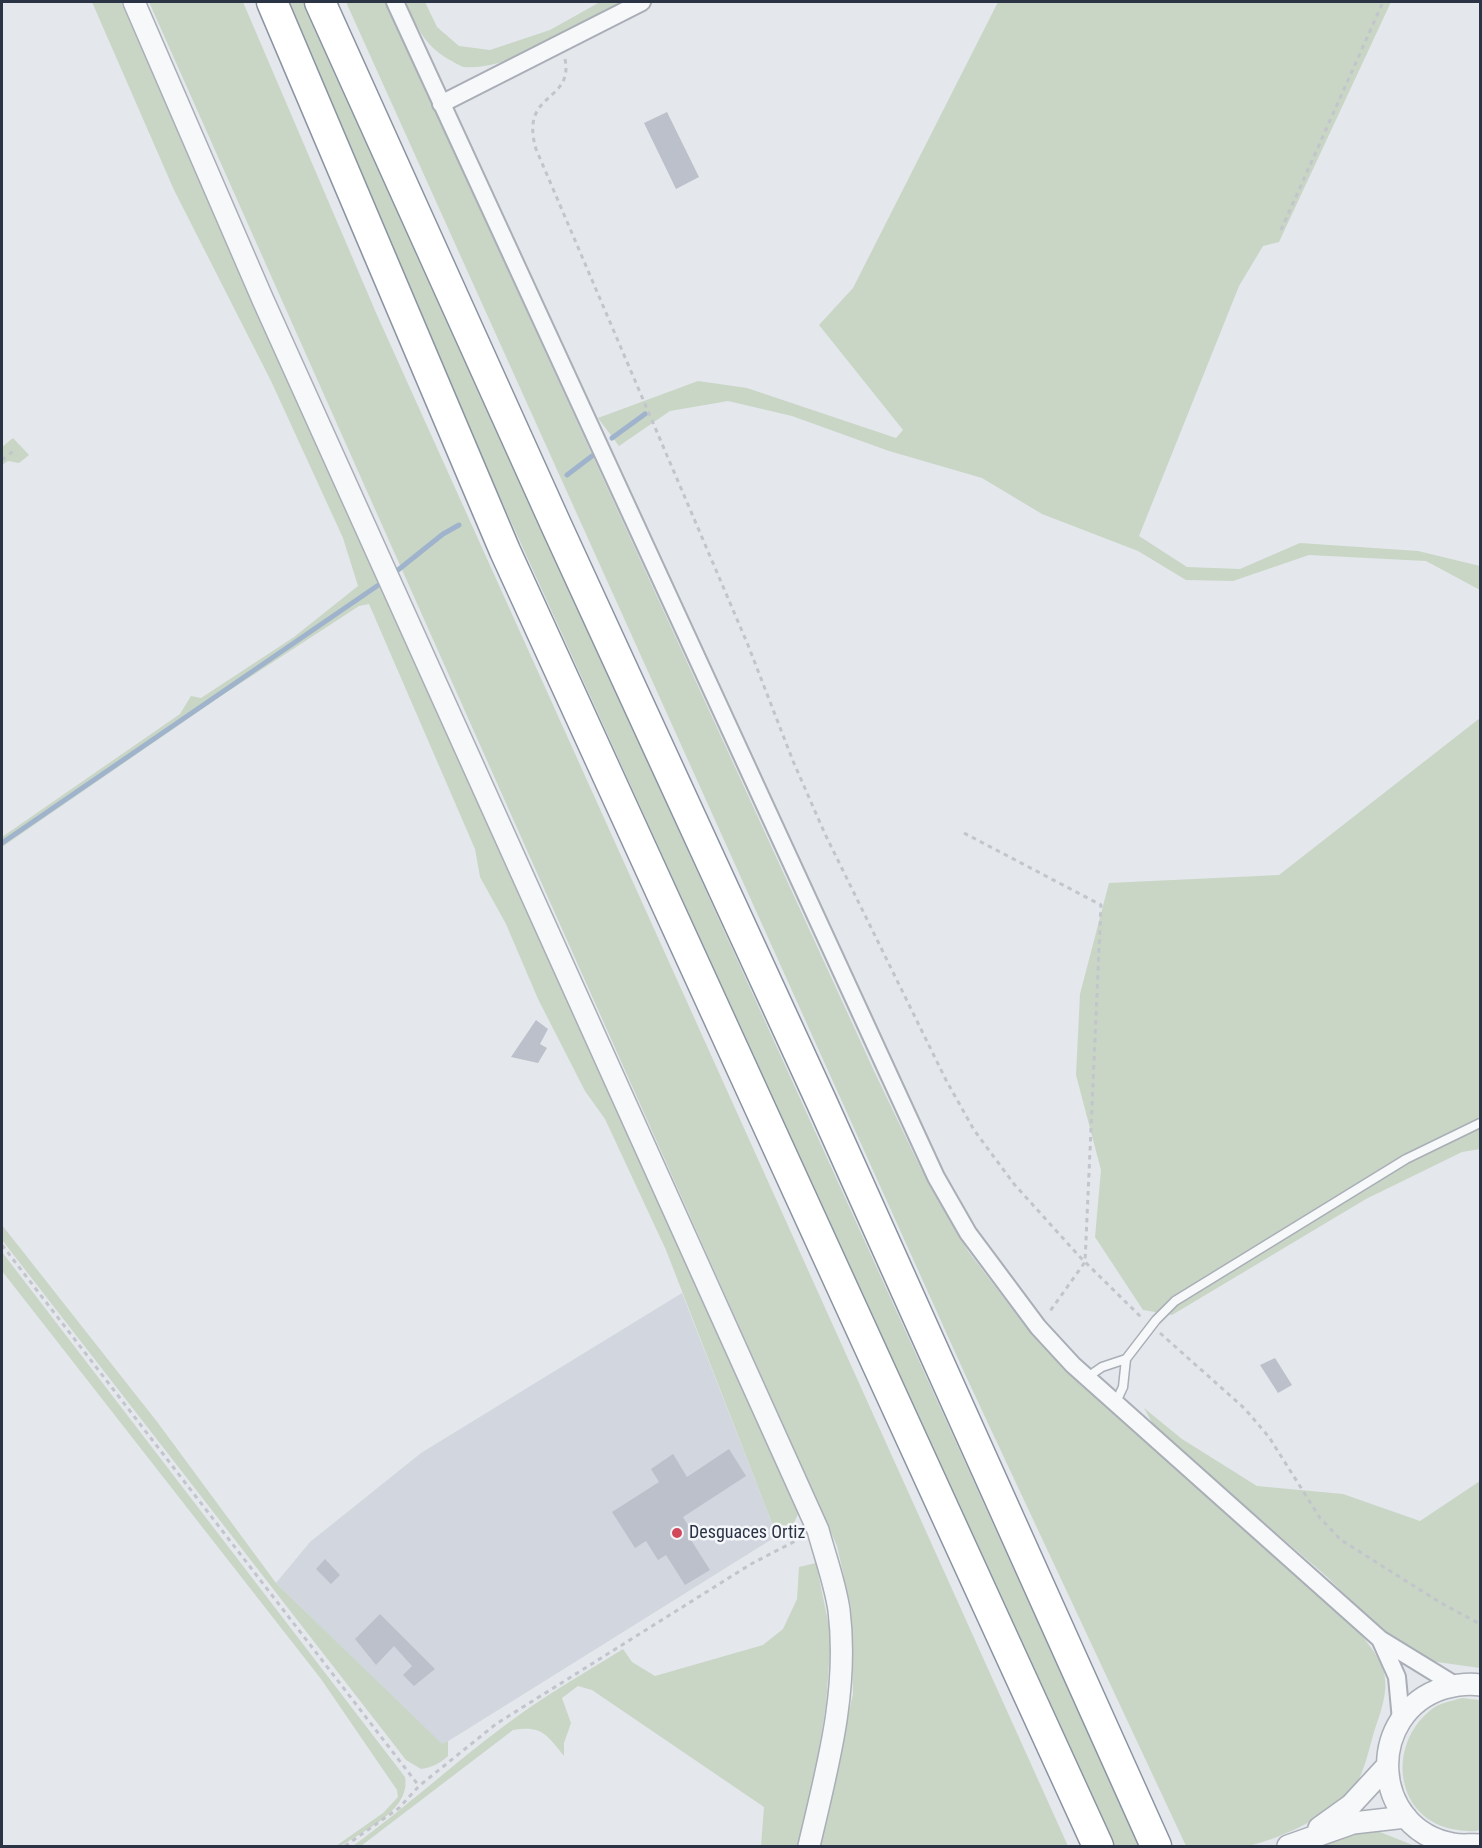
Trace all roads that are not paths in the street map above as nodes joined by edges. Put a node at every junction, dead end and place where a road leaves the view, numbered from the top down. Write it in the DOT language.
graph roads {
  1 [pos="134,2"];
  2 [pos="272,2"];
  3 [pos="320,2"];
  4 [pos="395,2"];
  5 [pos="642,2"];
  6 [pos="441,104"];
  7 [pos="1480,1123"];
  8 [pos="1126,1359"];
  9 [pos="1086,1378"];
  10 [pos="1115,1405"];
  11 [pos="1380,1639"];
  12 [pos="1455,1685"];
  13 [pos="1480,1685"];
  14 [pos="1401,1720"];
  15 [pos="1106,1735"];
  16 [pos="1387,1766"];
  17 [pos="1406,1817"];
  18 [pos="1295,1844"];
  19 [pos="1480,1845"];
  20 [pos="809,1846"];
  21 [pos="1098,1846"];
  22 [pos="1156,1846"];
  23 [pos="1169,1846"];
  1 -- 20 [label="street"];
  2 -- 21 [label="highway"];
  3 -- 15 [label="highway"];
  4 -- 6 [label="street"];
  5 -- 6 [label="street"];
  6 -- 9 [label="street"];
  7 -- 8 [label="lane"];
  8 -- 9 [label="lane"];
  8 -- 10 [label="lane"];
  9 -- 10 [label="street"];
  10 -- 11 [label="street"];
  11 -- 12 [label="street"];
  11 -- 14 [label="street"];
  12 -- 13 [label="street"];
  12 -- 14 [label="street"];
  14 -- 16 [label="street"];
  15 -- 22 [label="highway"];
  15 -- 23 [label="highway"];
  16 -- 17 [label="street"];
  16 -- 18 [label="street"];
  17 -- 18 [label="street"];
  17 -- 19 [label="street"];
}
